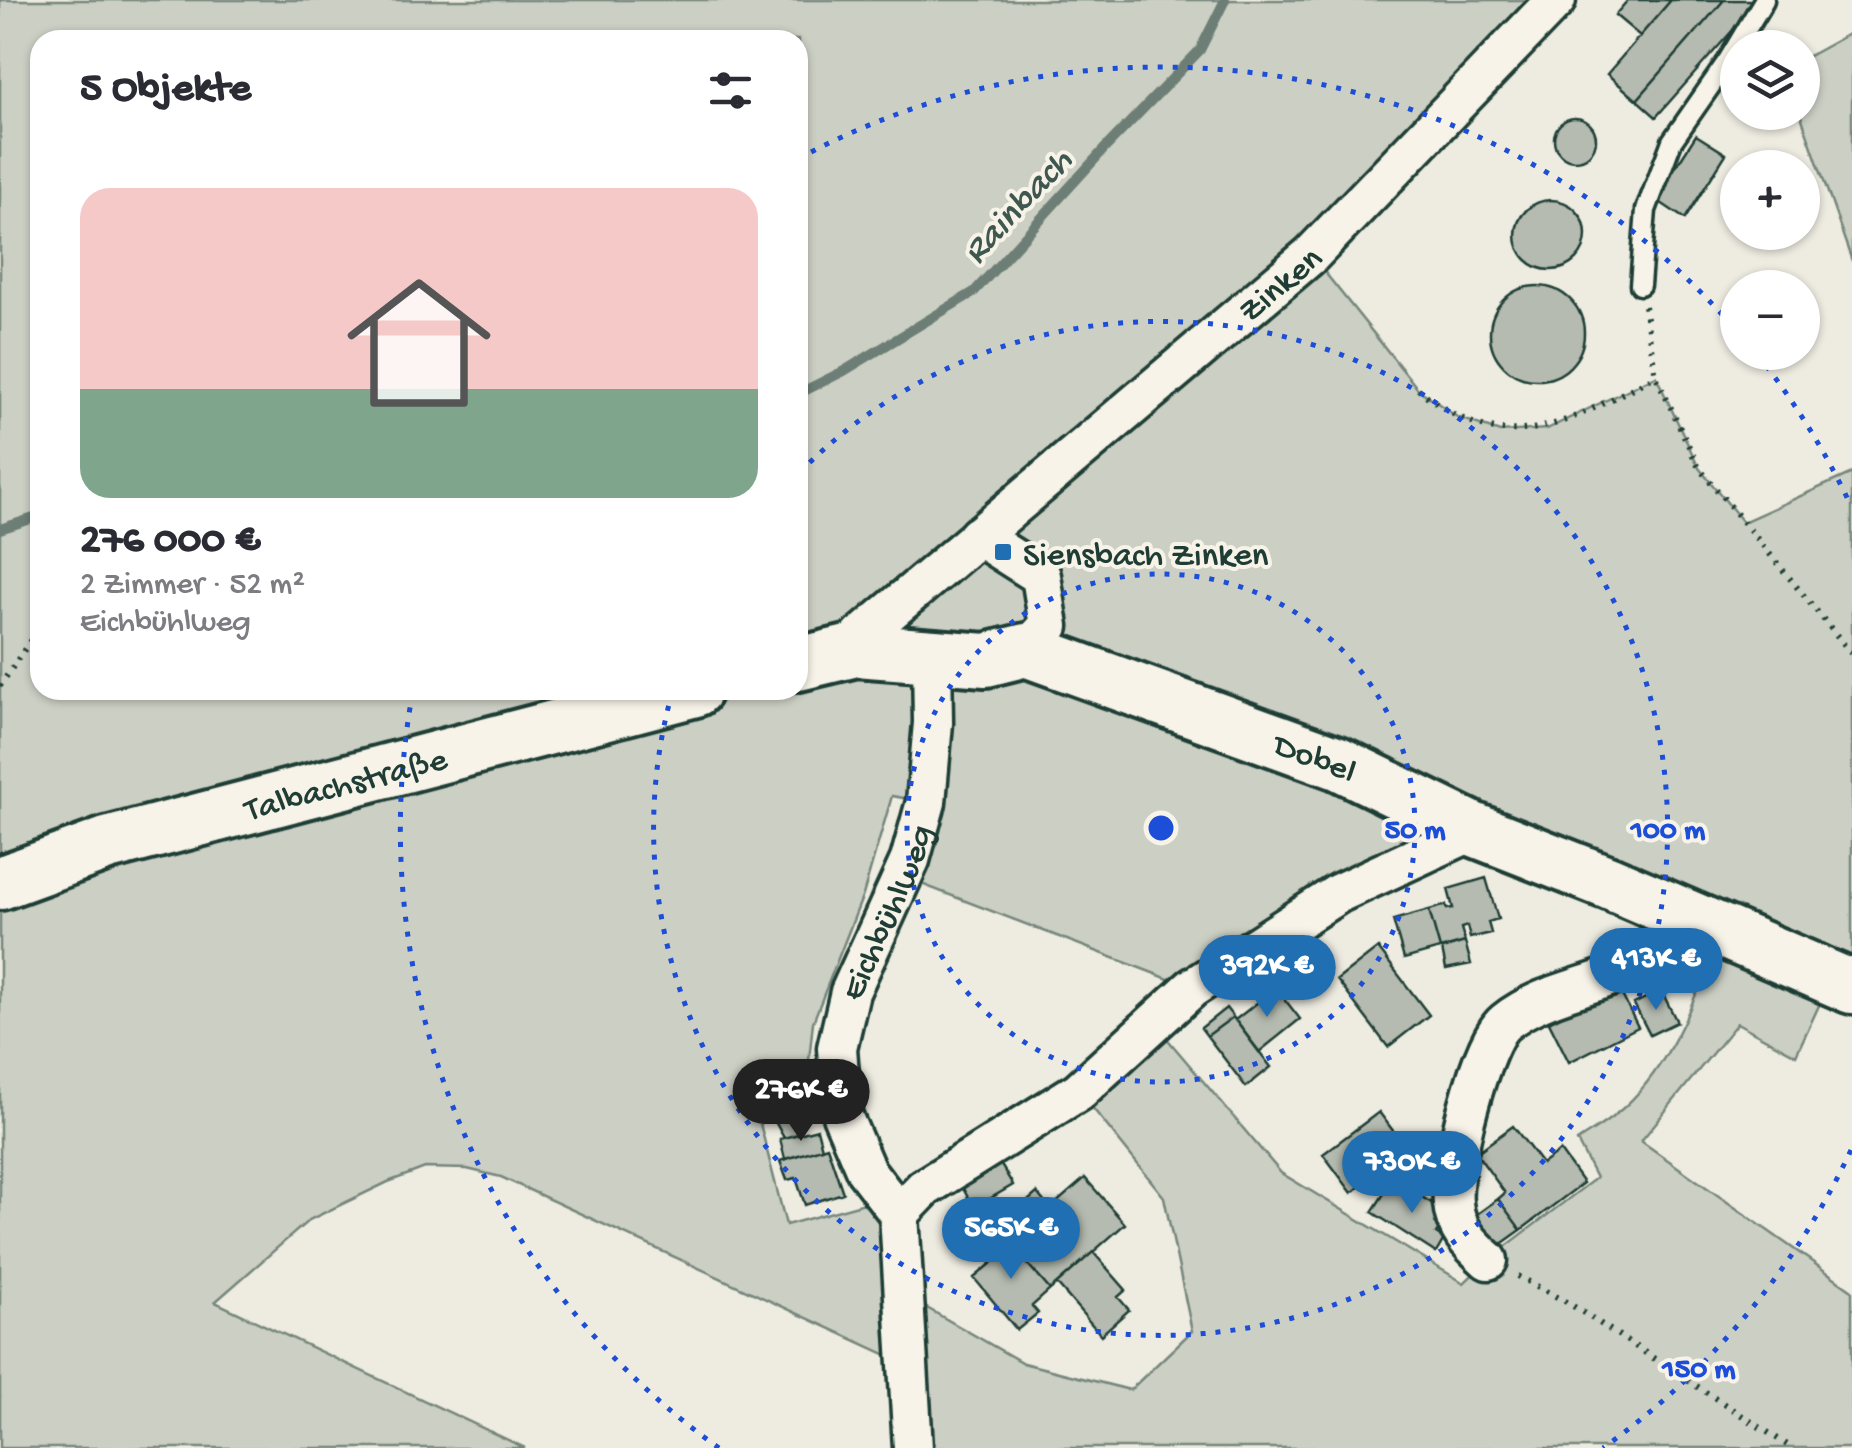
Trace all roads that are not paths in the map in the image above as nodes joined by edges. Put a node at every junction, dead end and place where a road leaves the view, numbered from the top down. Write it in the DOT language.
graph roads {
  1 [pos="1556,0"];
  2 [pos="1764,0"];
  3 [pos="1640,285"];
  4 [pos="978,536"];
  5 [pos="856,650"];
  6 [pos="1026,650"];
  7 [pos="932,656"];
  8 [pos="808,662"];
  9 [pos="657,700"];
  10 [pos="1475,830"];
  11 [pos="0,883"];
  12 [pos="1704,925"];
  13 [pos="1852,987"];
  14 [pos="899,1214"];
  15 [pos="1488,1260"];
  16 [pos="913,1448"];
  1 -- 4 [label="street, Zinken"];
  2 -- 3 [label="lane"];
  4 -- 5 [label="street, Zinken"];
  4 -- 6 [label="street"];
  5 -- 7 [label="street"];
  5 -- 8 [label="street"];
  6 -- 7 [label="street"];
  6 -- 10 [label="street, Dobel"];
  7 -- 14 [label="street, Eichbühlweg"];
  9 -- 11 [label="street, Talbachstraße"];
  10 -- 12 [label="street, Dobel"];
  10 -- 14 [label="street"];
  12 -- 13 [label="street, Dobel"];
  12 -- 15 [label="street"];
  14 -- 16 [label="street"];
}
